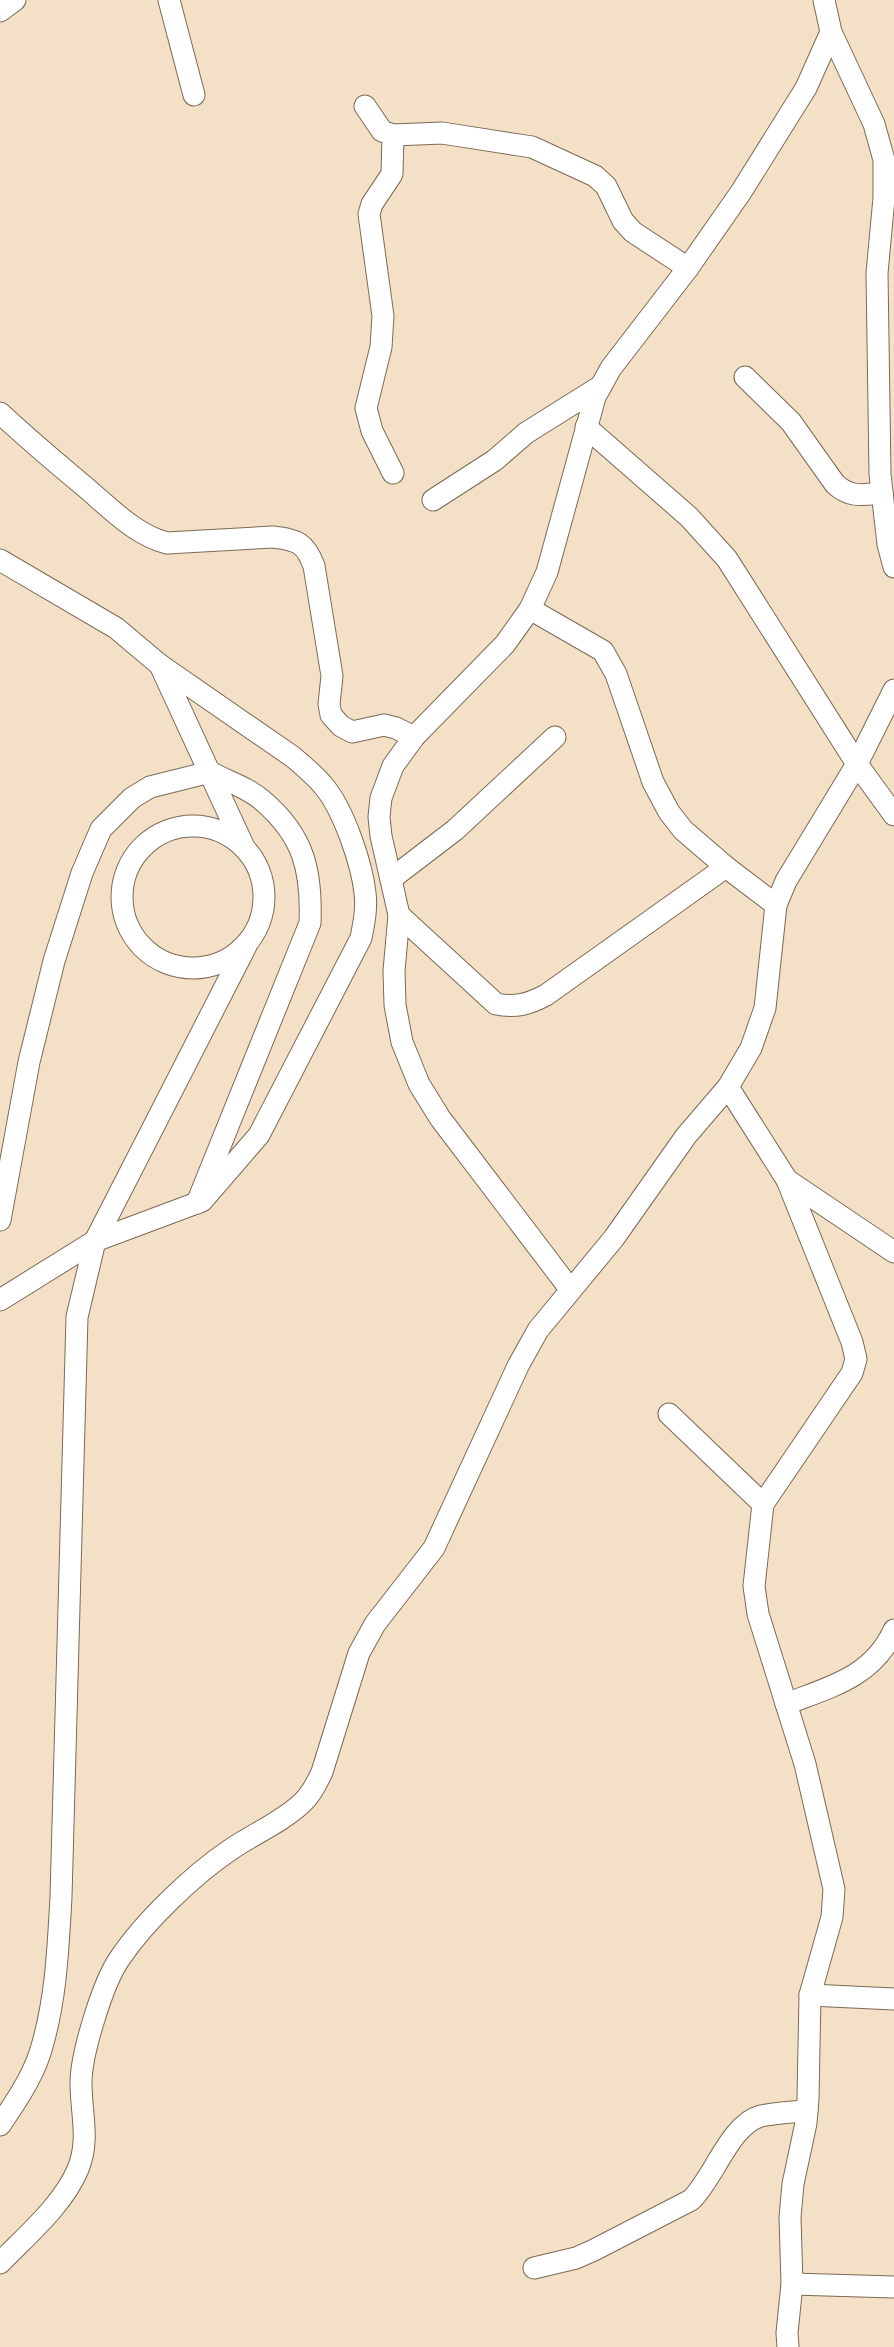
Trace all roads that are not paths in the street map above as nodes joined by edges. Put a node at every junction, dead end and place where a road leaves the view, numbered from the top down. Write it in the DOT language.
graph roads {
  1 [pos="15,0"];
  2 [pos="169,0"];
  3 [pos="824,0"];
  4 [pos="0,11"];
  5 [pos="831,32"];
  6 [pos="194,95"];
  7 [pos="365,106"];
  8 [pos="393,135"];
  9 [pos="889,162"];
  10 [pos="688,268"];
  11 [pos="745,377"];
  12 [pos="601,386"];
  13 [pos="0,413"];
  14 [pos="586,427"];
  15 [pos="393,473"];
  16 [pos="882,493"];
  17 [pos="433,500"];
  18 [pos="0,560"];
  19 [pos="894,567"];
  20 [pos="530,609"];
  21 [pos="160,665"];
  22 [pos="894,690"];
  23 [pos="414,737"];
  24 [pos="555,737"];
  25 [pos="857,764"];
  26 [pos="210,772"];
  27 [pos="894,815"];
  28 [pos="243,844"];
  29 [pos="726,867"];
  30 [pos="391,879"];
  31 [pos="776,905"];
  32 [pos="399,915"];
  33 [pos="246,946"];
  34 [pos="728,1087"];
  35 [pos="787,1180"];
  36 [pos="197,1203"];
  37 [pos="0,1220"];
  38 [pos="95,1241"];
  39 [pos="894,1252"];
  40 [pos="570,1289"];
  41 [pos="0,1300"];
  42 [pos="669,1414"];
  43 [pos="763,1504"];
  44 [pos="894,1630"];
  45 [pos="786,1704"];
  46 [pos="810,1995"];
  47 [pos="894,2000"];
  48 [pos="807,2110"];
  49 [pos="0,2125"];
  50 [pos="0,2263"];
  51 [pos="534,2268"];
  52 [pos="792,2284"];
  53 [pos="894,2287"];
  54 [pos="788,2347"];
  1 -- 4 [label="street"];
  2 -- 6 [label="street"];
  3 -- 5 [label="street"];
  5 -- 9 [label="street"];
  5 -- 10 [label="street"];
  7 -- 8 [label="street"];
  8 -- 10 [label="street"];
  8 -- 15 [label="street"];
  9 -- 16 [label="street"];
  10 -- 12 [label="street"];
  11 -- 16 [label="street"];
  12 -- 14 [label="street"];
  12 -- 17 [label="street"];
  13 -- 23 [label="street"];
  14 -- 20 [label="street"];
  14 -- 25 [label="street"];
  16 -- 19 [label="street"];
  18 -- 21 [label="street"];
  20 -- 23 [label="street"];
  20 -- 29 [label="street"];
  21 -- 26 [label="street"];
  21 -- 36 [label="street"];
  22 -- 25 [label="street"];
  23 -- 30 [label="street"];
  24 -- 30 [label="street"];
  25 -- 27 [label="street"];
  25 -- 31 [label="street"];
  26 -- 28 [label="street"];
  26 -- 36 [label="street"];
  26 -- 37 [label="street"];
  28 -- 33 [label="street"];
  28 -- 33 [label="street"];
  29 -- 31 [label="street"];
  29 -- 32 [label="street"];
  30 -- 32 [label="street"];
  31 -- 34 [label="street"];
  32 -- 40 [label="street"];
  33 -- 38 [label="street"];
  34 -- 35 [label="street"];
  34 -- 40 [label="street"];
  35 -- 39 [label="street"];
  35 -- 43 [label="street"];
  36 -- 38 [label="street"];
  38 -- 41 [label="street"];
  38 -- 49 [label="street"];
  40 -- 50 [label="street"];
  42 -- 43 [label="street"];
  43 -- 45 [label="street"];
  44 -- 45 [label="street"];
  45 -- 46 [label="street"];
  46 -- 47 [label="street"];
  46 -- 48 [label="street"];
  48 -- 51 [label="street"];
  48 -- 52 [label="street"];
  52 -- 53 [label="street"];
  52 -- 54 [label="street"];
}
